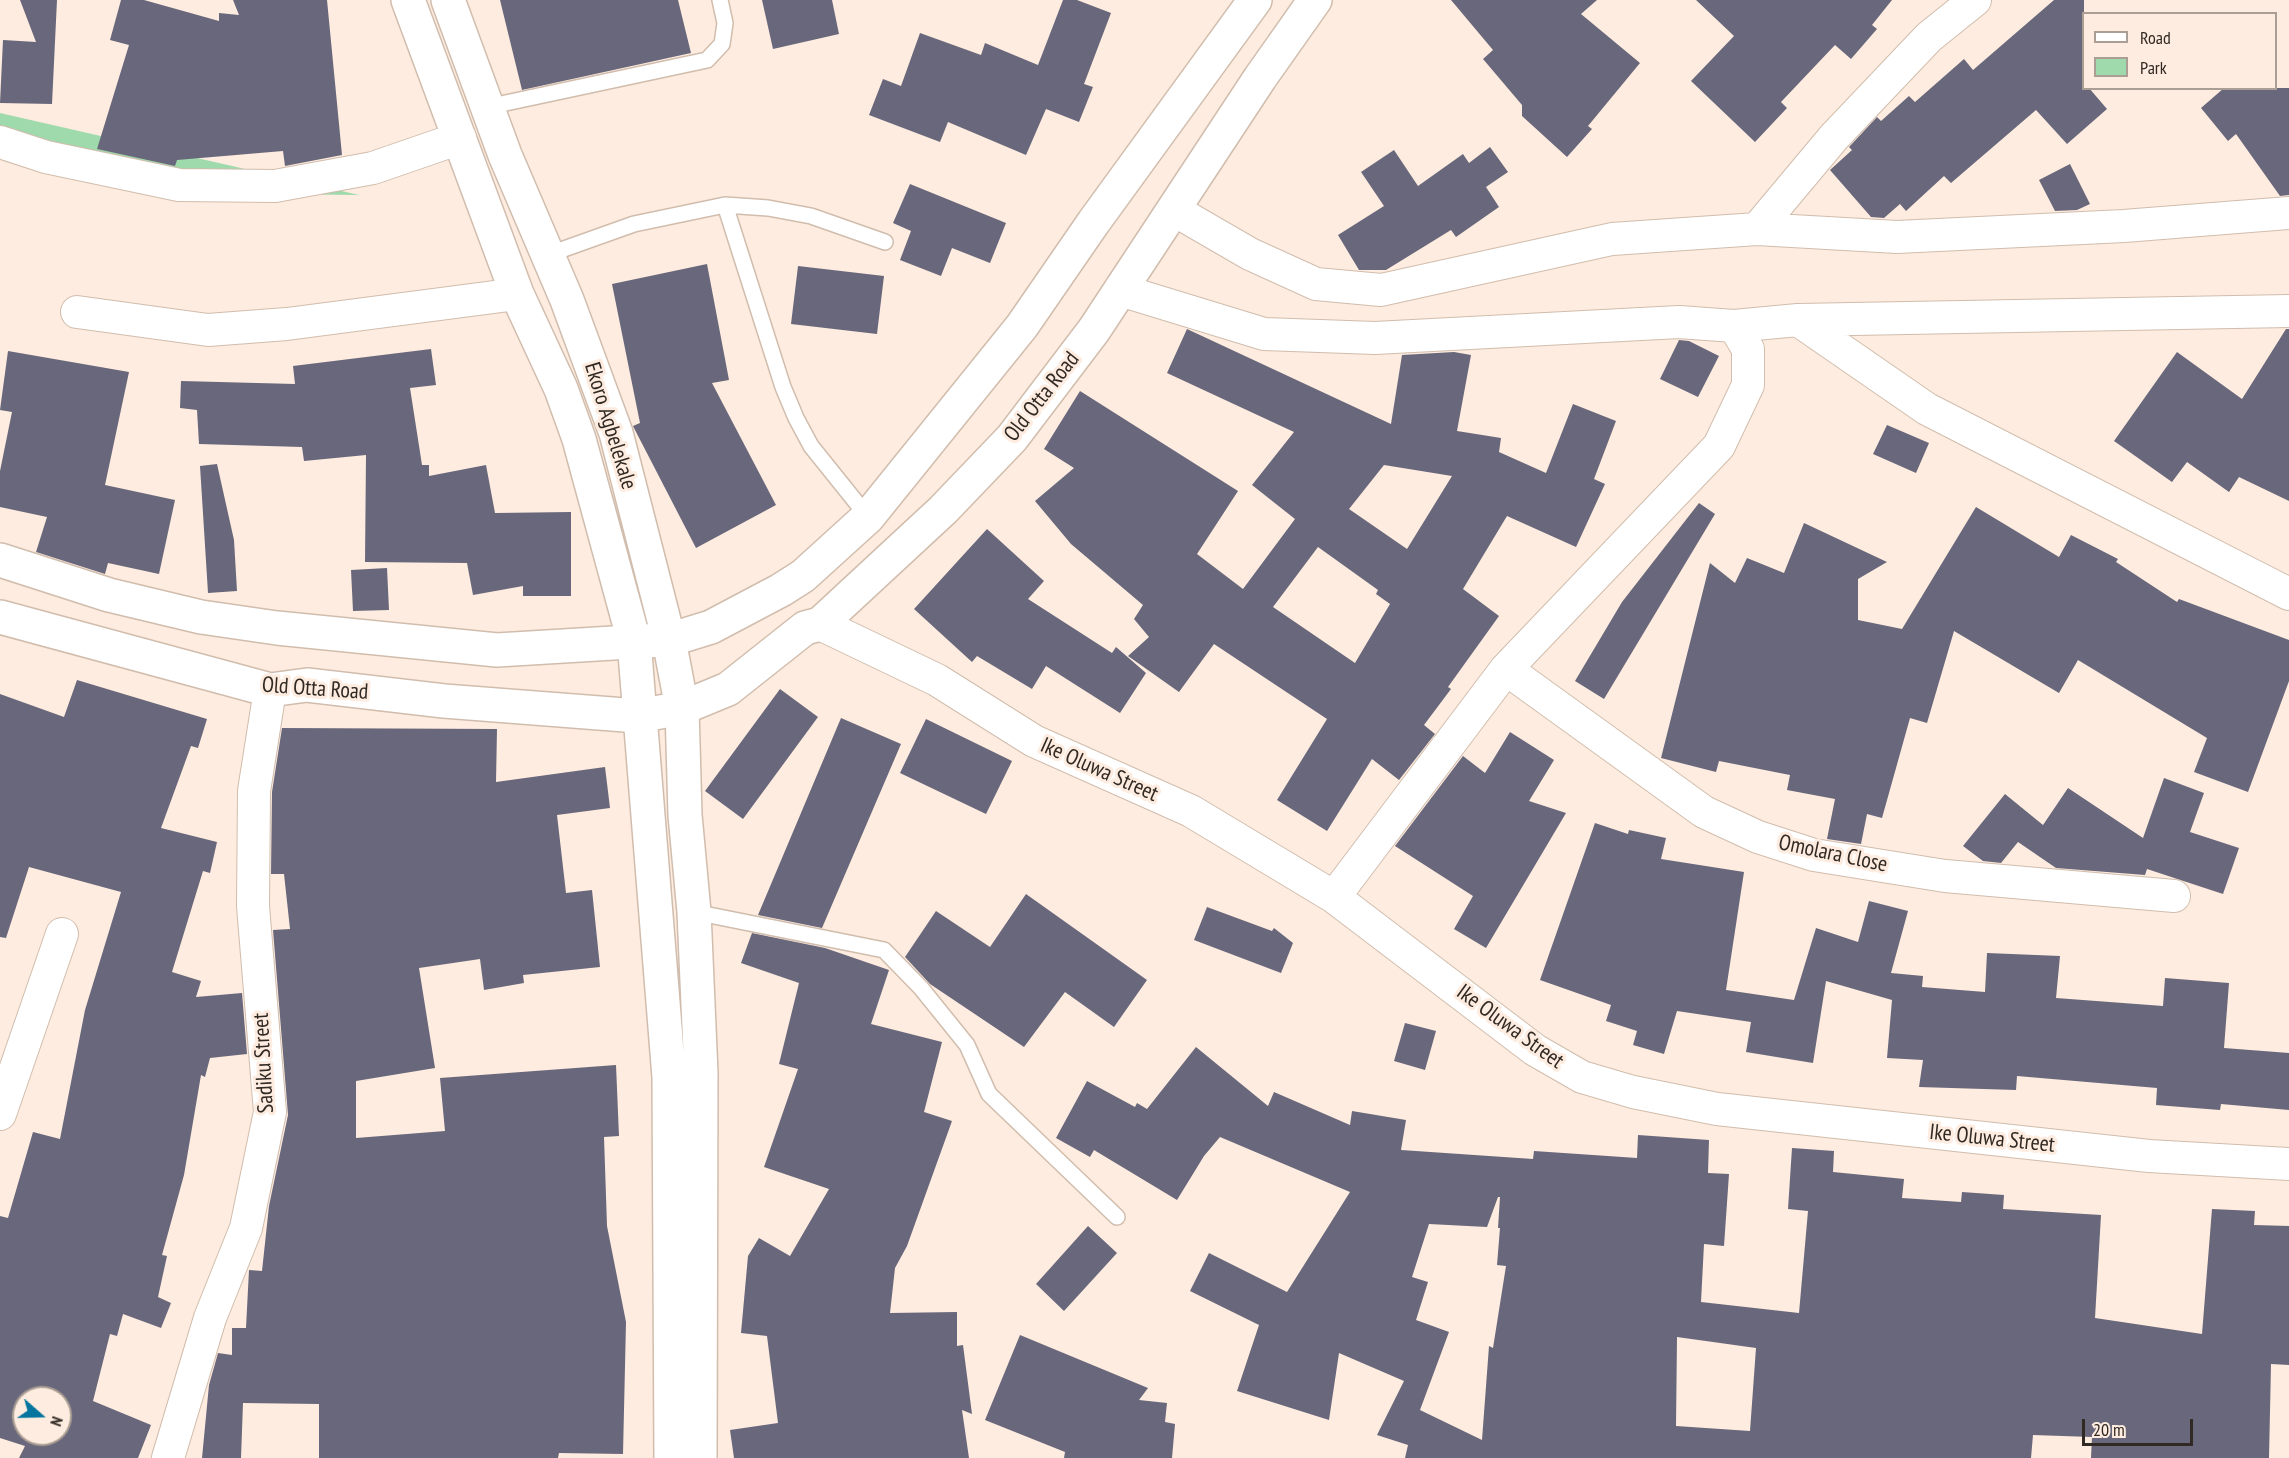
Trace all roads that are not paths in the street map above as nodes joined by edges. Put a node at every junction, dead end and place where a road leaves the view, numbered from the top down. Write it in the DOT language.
graph roads {
  1 [pos="408,0"];
  2 [pos="448,0"];
  3 [pos="720,0"];
  4 [pos="1316,0"];
  5 [pos="1975,0"];
  6 [pos="1250,2"];
  7 [pos="1217,52"];
  8 [pos="1260,78"];
  9 [pos="486,107"];
  10 [pos="460,138"];
  11 [pos="0,141"];
  12 [pos="725,205"];
  13 [pos="2289,213"];
  14 [pos="1167,220"];
  15 [pos="1756,230"];
  16 [pos="540,241"];
  17 [pos="885,242"];
  18 [pos="1128,278"];
  19 [pos="517,294"];
  20 [pos="2289,311"];
  21 [pos="77,312"];
  22 [pos="1798,320"];
  23 [pos="1734,326"];
  24 [pos="868,517"];
  25 [pos="0,560"];
  26 [pos="2289,594"];
  27 [pos="0,617"];
  28 [pos="820,624"];
  29 [pos="669,640"];
  30 [pos="634,641"];
  31 [pos="1506,669"];
  32 [pos="270,690"];
  33 [pos="682,708"];
  34 [pos="638,716"];
  35 [pos="2174,896"];
  36 [pos="1334,897"];
  37 [pos="694,912"];
  38 [pos="62,934"];
  39 [pos="0,1114"];
  40 [pos="2289,1164"];
  41 [pos="1117,1217"];
  42 [pos="168,1458"];
  43 [pos="671,1458"];
  44 [pos="700,1458"];
  1 -- 10 [label="main road"];
  2 -- 9 [label="main road, Ekoro Agbelekale"];
  3 -- 9 [label="lane"];
  4 -- 8 [label="main road, Old Otta Road"];
  5 -- 15 [label="street"];
  6 -- 7 [label="main road"];
  7 -- 8 [label="main road"];
  7 -- 24 [label="main road"];
  8 -- 14 [label="main road, Old Otta Road"];
  9 -- 16 [label="main road, Ekoro Agbelekale"];
  10 -- 11 [label="street"];
  10 -- 19 [label="main road"];
  12 -- 16 [label="lane"];
  12 -- 17 [label="lane"];
  12 -- 24 [label="lane"];
  13 -- 15 [label="street"];
  14 -- 15 [label="street"];
  14 -- 18 [label="main road, Old Otta Road"];
  16 -- 29 [label="main road, Ekoro Agbelekale"];
  18 -- 23 [label="street"];
  18 -- 28 [label="main road, Old Otta Road"];
  19 -- 21 [label="street"];
  19 -- 30 [label="main road"];
  20 -- 22 [label="street"];
  22 -- 23 [label="street"];
  22 -- 26 [label="street"];
  23 -- 31 [label="street"];
  24 -- 29 [label="main road"];
  25 -- 30 [label="main road"];
  27 -- 32 [label="main road, Old Otta Road"];
  28 -- 33 [label="main road, Old Otta Road"];
  28 -- 36 [label="street, Ike Oluwa Street"];
  29 -- 30 [label="main road"];
  29 -- 33 [label="main road, Ekoro Agbelekale"];
  30 -- 34 [label="main road"];
  31 -- 35 [label="street, Omolara Close"];
  31 -- 36 [label="street"];
  32 -- 34 [label="main road, Old Otta Road"];
  32 -- 42 [label="street, Sadiku Street"];
  33 -- 34 [label="main road, Old Otta Road"];
  33 -- 37 [label="main road, Ekoro Agbelekale"];
  34 -- 43 [label="main road"];
  36 -- 40 [label="street, Ike Oluwa Street"];
  37 -- 41 [label="lane"];
  37 -- 44 [label="main road, Ekoro Agbelekale"];
  38 -- 39 [label="street"];
}
